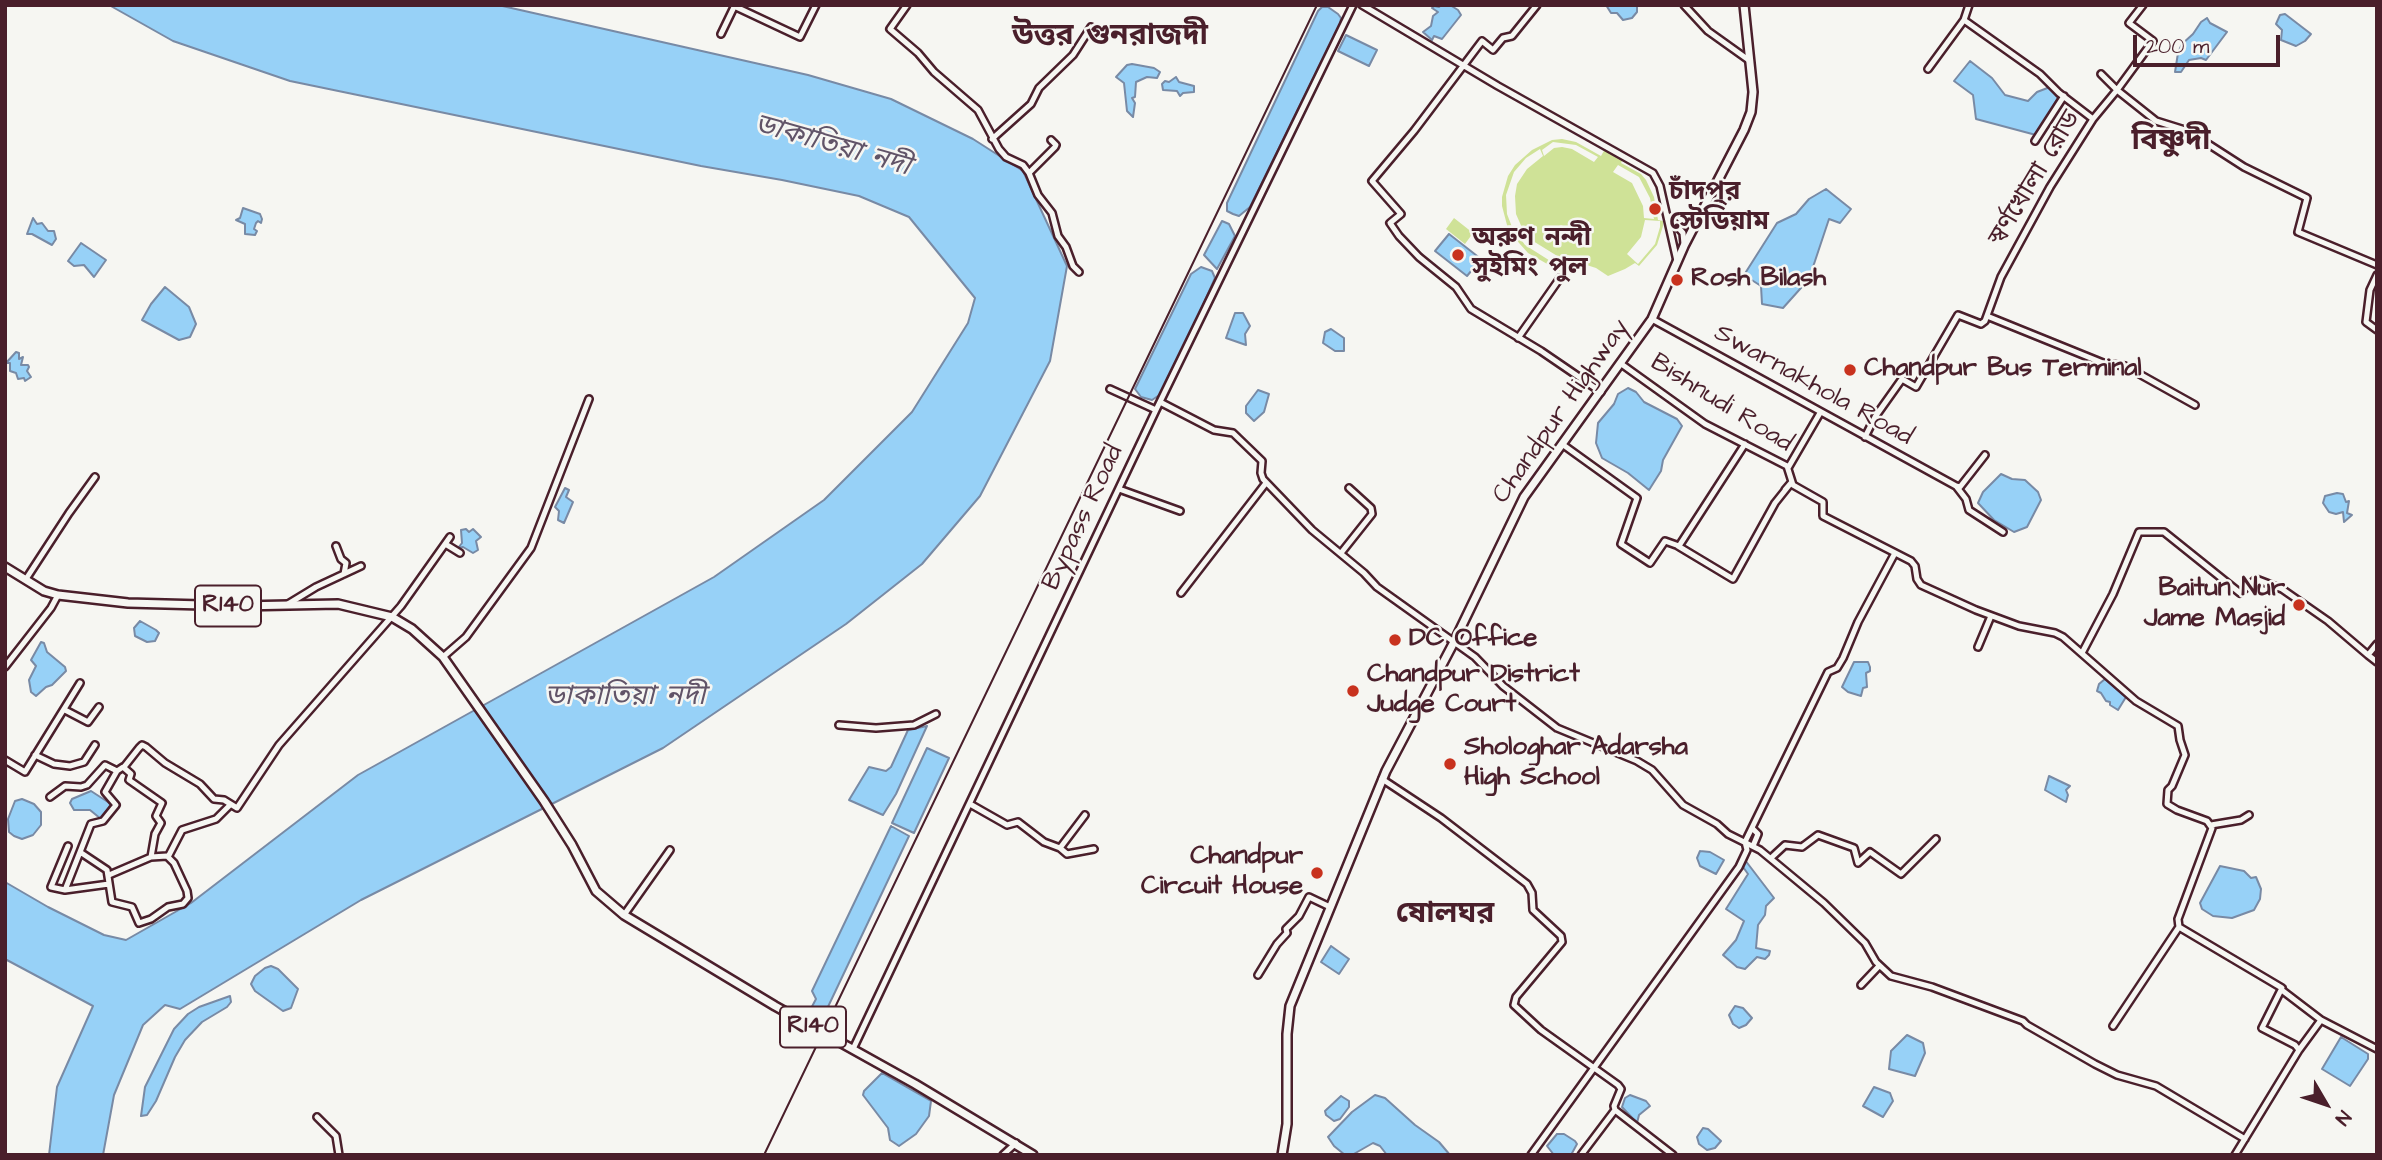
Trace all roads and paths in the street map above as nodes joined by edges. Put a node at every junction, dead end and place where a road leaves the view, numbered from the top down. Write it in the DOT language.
graph roads {
  1 [pos="816,5"];
  2 [pos="907,5"];
  3 [pos="1353,5"];
  4 [pos="1362,5"];
  5 [pos="1537,5"];
  6 [pos="1684,5"];
  7 [pos="1744,5"];
  8 [pos="1968,5"];
  9 [pos="2143,5"];
  10 [pos="734,6"];
  11 [pos="1964,20"];
  12 [pos="1091,27"];
  13 [pos="721,34"];
  14 [pos="1750,61"];
  15 [pos="1462,65"];
  16 [pos="1928,69"];
  17 [pos="2101,74"];
  18 [pos="2118,90"];
  19 [pos="2064,96"];
  20 [pos="2092,119"];
  21 [pos="992,139"];
  22 [pos="1051,140"];
  23 [pos="2035,141"];
  24 [pos="1029,173"];
  25 [pos="1667,215"];
  26 [pos="1684,246"];
  27 [pos="1677,261"];
  28 [pos="2377,265"];
  29 [pos="1079,272"];
  30 [pos="2377,275"];
  31 [pos="1560,278"];
  32 [pos="1987,316"];
  33 [pos="1652,319"];
  34 [pos="2377,330"];
  35 [pos="1518,338"];
  36 [pos="1620,363"];
  37 [pos="1110,389"];
  38 [pos="1601,392"];
  39 [pos="589,399"];
  40 [pos="1160,402"];
  41 [pos="2195,405"];
  42 [pos="1156,410"];
  43 [pos="1820,413"];
  44 [pos="1865,437"];
  45 [pos="1562,444"];
  46 [pos="1745,444"];
  47 [pos="1985,455"];
  48 [pos="1788,468"];
  49 [pos="94,477"];
  50 [pos="1266,483"];
  51 [pos="1791,483"];
  52 [pos="1956,486"];
  53 [pos="1349,488"];
  54 [pos="1119,489"];
  55 [pos="1785,490"];
  56 [pos="1180,511"];
  57 [pos="2003,532"];
  58 [pos="450,537"];
  59 [pos="447,545"];
  60 [pos="336,546"];
  61 [pos="1678,546"];
  62 [pos="460,553"];
  63 [pos="1341,553"];
  64 [pos="1895,554"];
  65 [pos="361,566"];
  66 [pos="5,567"];
  67 [pos="344,574"];
  68 [pos="26,579"];
  69 [pos="1181,593"];
  70 [pos="58,595"];
  71 [pos="288,604"];
  72 [pos="1991,616"];
  73 [pos="392,617"];
  74 [pos="1454,642"];
  75 [pos="2377,644"];
  76 [pos="1978,647"];
  77 [pos="2082,653"];
  78 [pos="2368,655"];
  79 [pos="443,657"];
  80 [pos="2377,662"];
  81 [pos="5,667"];
  82 [pos="80,682"];
  83 [pos="99,707"];
  84 [pos="65,710"];
  85 [pos="936,715"];
  86 [pos="839,725"];
  87 [pos="95,745"];
  88 [pos="35,755"];
  89 [pos="5,760"];
  90 [pos="124,767"];
  91 [pos="117,771"];
  92 [pos="1382,779"];
  93 [pos="50,797"];
  94 [pos="970,804"];
  95 [pos="230,805"];
  96 [pos="1085,815"];
  97 [pos="2249,815"];
  98 [pos="2211,825"];
  99 [pos="1752,828"];
  100 [pos="1936,839"];
  101 [pos="1745,842"];
  102 [pos="68,846"];
  103 [pos="1753,846"];
  104 [pos="1060,848"];
  105 [pos="670,849"];
  106 [pos="1094,849"];
  107 [pos="80,852"];
  108 [pos="151,857"];
  109 [pos="168,857"];
  110 [pos="1770,858"];
  111 [pos="109,874"];
  112 [pos="109,884"];
  113 [pos="65,890"];
  114 [pos="1330,907"];
  115 [pos="624,915"];
  116 [pos="2179,927"];
  117 [pos="1880,966"];
  118 [pos="1258,975"];
  119 [pos="1861,985"];
  120 [pos="2283,990"];
  121 [pos="2321,1020"];
  122 [pos="2113,1026"];
  123 [pos="853,1049"];
  124 [pos="2377,1049"];
  125 [pos="2299,1050"];
  126 [pos="1615,1110"];
  127 [pos="317,1117"];
  128 [pos="2245,1139"];
  129 [pos="1016,1143"];
  130 [pos="339,1155"];
  131 [pos="1003,1155"];
  132 [pos="1033,1155"];
  133 [pos="1282,1155"];
  134 [pos="1531,1155"];
  135 [pos="1581,1155"];
  136 [pos="1673,1155"];
  137 [pos="2235,1155"];
  1 -- 10 [label="street"];
  2 -- 21 [label="street"];
  3 -- 40 [label="street, Bypass Road"];
  4 -- 15 [label="street"];
  5 -- 15 [label="street"];
  6 -- 14 [label="street"];
  7 -- 14 [label="main road, Chandpur Highway"];
  8 -- 11 [label="street"];
  9 -- 18 [label="street, স্বর্ণখোলা রোড"];
  10 -- 13 [label="street"];
  11 -- 16 [label="street"];
  11 -- 19 [label="street"];
  12 -- 21 [label="street"];
  14 -- 26 [label="main road, Chandpur Highway"];
  15 -- 25 [label="street"];
  15 -- 35 [label="street"];
  17 -- 18 [label="street"];
  18 -- 20 [label="street, স্বর্ণখোলা রোড"];
  18 -- 28 [label="street"];
  19 -- 20 [label="street"];
  19 -- 23 [label="street"];
  20 -- 32 [label="street, স্বর্ণখোলা রোড"];
  21 -- 24 [label="street"];
  22 -- 24 [label="street"];
  24 -- 29 [label="street"];
  25 -- 26 [label="street"];
  25 -- 27 [label="street"];
  26 -- 27 [label="main road, Chandpur Highway"];
  27 -- 33 [label="main road, Chandpur Highway"];
  30 -- 34 [label="street"];
  31 -- 35 [label="street"];
  32 -- 41 [label="street"];
  32 -- 44 [label="street"];
  33 -- 36 [label="main road, Chandpur Highway"];
  33 -- 43 [label="street, Swarnakhola Road"];
  35 -- 38 [label="street"];
  36 -- 38 [label="main road, Chandpur Highway"];
  36 -- 46 [label="street, Bishnudi Road"];
  37 -- 42 [label="street"];
  38 -- 45 [label="main road, Chandpur Highway"];
  39 -- 79 [label="street"];
  40 -- 42 [label="street, Bypass Road"];
  40 -- 50 [label="street"];
  42 -- 54 [label="street, Bypass Road"];
  43 -- 44 [label="street, Swarnakhola Road"];
  43 -- 48 [label="street"];
  44 -- 52 [label="street, Swarnakhola Road"];
  45 -- 61 [label="street"];
  45 -- 74 [label="main road, Chandpur Highway"];
  46 -- 48 [label="street, Bishnudi Road"];
  46 -- 61 [label="street"];
  47 -- 52 [label="street"];
  48 -- 51 [label="street, Bishnudi Road"];
  49 -- 68 [label="street"];
  50 -- 63 [label="street"];
  50 -- 69 [label="street"];
  51 -- 55 [label="street"];
  51 -- 61 [label="street"];
  51 -- 64 [label="street, Bishnudi Road"];
  52 -- 57 [label="street"];
  53 -- 63 [label="street"];
  54 -- 56 [label="street"];
  54 -- 94 [label="street, Bypass Road"];
  58 -- 59 [label="street"];
  59 -- 62 [label="street"];
  59 -- 73 [label="street"];
  60 -- 67 [label="street"];
  63 -- 74 [label="street"];
  64 -- 72 [label="street, Bishnudi Road"];
  64 -- 99 [label="street"];
  65 -- 67 [label="street"];
  66 -- 68 [label="main road, R140"];
  67 -- 71 [label="street"];
  68 -- 70 [label="main road, R140"];
  70 -- 71 [label="main road, R140"];
  70 -- 81 [label="street"];
  71 -- 73 [label="main road, R140"];
  72 -- 76 [label="street"];
  72 -- 77 [label="street, Bishnudi Road"];
  73 -- 79 [label="main road, R140"];
  73 -- 95 [label="street"];
  74 -- 92 [label="main road, Chandpur Highway"];
  74 -- 101 [label="street"];
  75 -- 78 [label="street"];
  77 -- 78 [label="street"];
  77 -- 98 [label="street, Bishnudi Road"];
  78 -- 80 [label="street"];
  79 -- 115 [label="main road, R140"];
  82 -- 84 [label="street"];
  83 -- 84 [label="street"];
  84 -- 88 [label="street"];
  85 -- 86 [label="street"];
  87 -- 88 [label="street"];
  88 -- 89 [label="street"];
  90 -- 91 [label="street"];
  90 -- 95 [label="street"];
  90 -- 108 [label="street"];
  91 -- 93 [label="street"];
  91 -- 107 [label="street"];
  92 -- 114 [label="main road, Chandpur Highway"];
  92 -- 126 [label="street"];
  94 -- 104 [label="street"];
  94 -- 123 [label="street, Bypass Road"];
  95 -- 109 [label="street"];
  96 -- 104 [label="street"];
  97 -- 98 [label="street"];
  98 -- 116 [label="street"];
  99 -- 101 [label="street"];
  99 -- 103 [label="street"];
  100 -- 110 [label="street"];
  101 -- 103 [label="street"];
  101 -- 134 [label="street"];
  102 -- 113 [label="street"];
  103 -- 110 [label="street"];
  104 -- 106 [label="street"];
  105 -- 115 [label="street"];
  107 -- 111 [label="street"];
  107 -- 113 [label="street"];
  108 -- 109 [label="street"];
  108 -- 111 [label="street"];
  109 -- 112 [label="street"];
  110 -- 117 [label="street"];
  111 -- 112 [label="street"];
  112 -- 113 [label="street"];
  114 -- 118 [label="street"];
  114 -- 133 [label="main road, Chandpur Highway"];
  115 -- 123 [label="main road, R140"];
  116 -- 120 [label="street"];
  116 -- 122 [label="street"];
  117 -- 119 [label="street"];
  117 -- 128 [label="street"];
  120 -- 121 [label="street"];
  120 -- 125 [label="street"];
  121 -- 124 [label="street"];
  121 -- 125 [label="street"];
  123 -- 129 [label="main road, R140"];
  125 -- 128 [label="street"];
  126 -- 135 [label="street"];
  126 -- 136 [label="street"];
  127 -- 130 [label="street"];
  128 -- 137 [label="street"];
  129 -- 131 [label="street"];
  129 -- 132 [label="main road, R140"];
}
